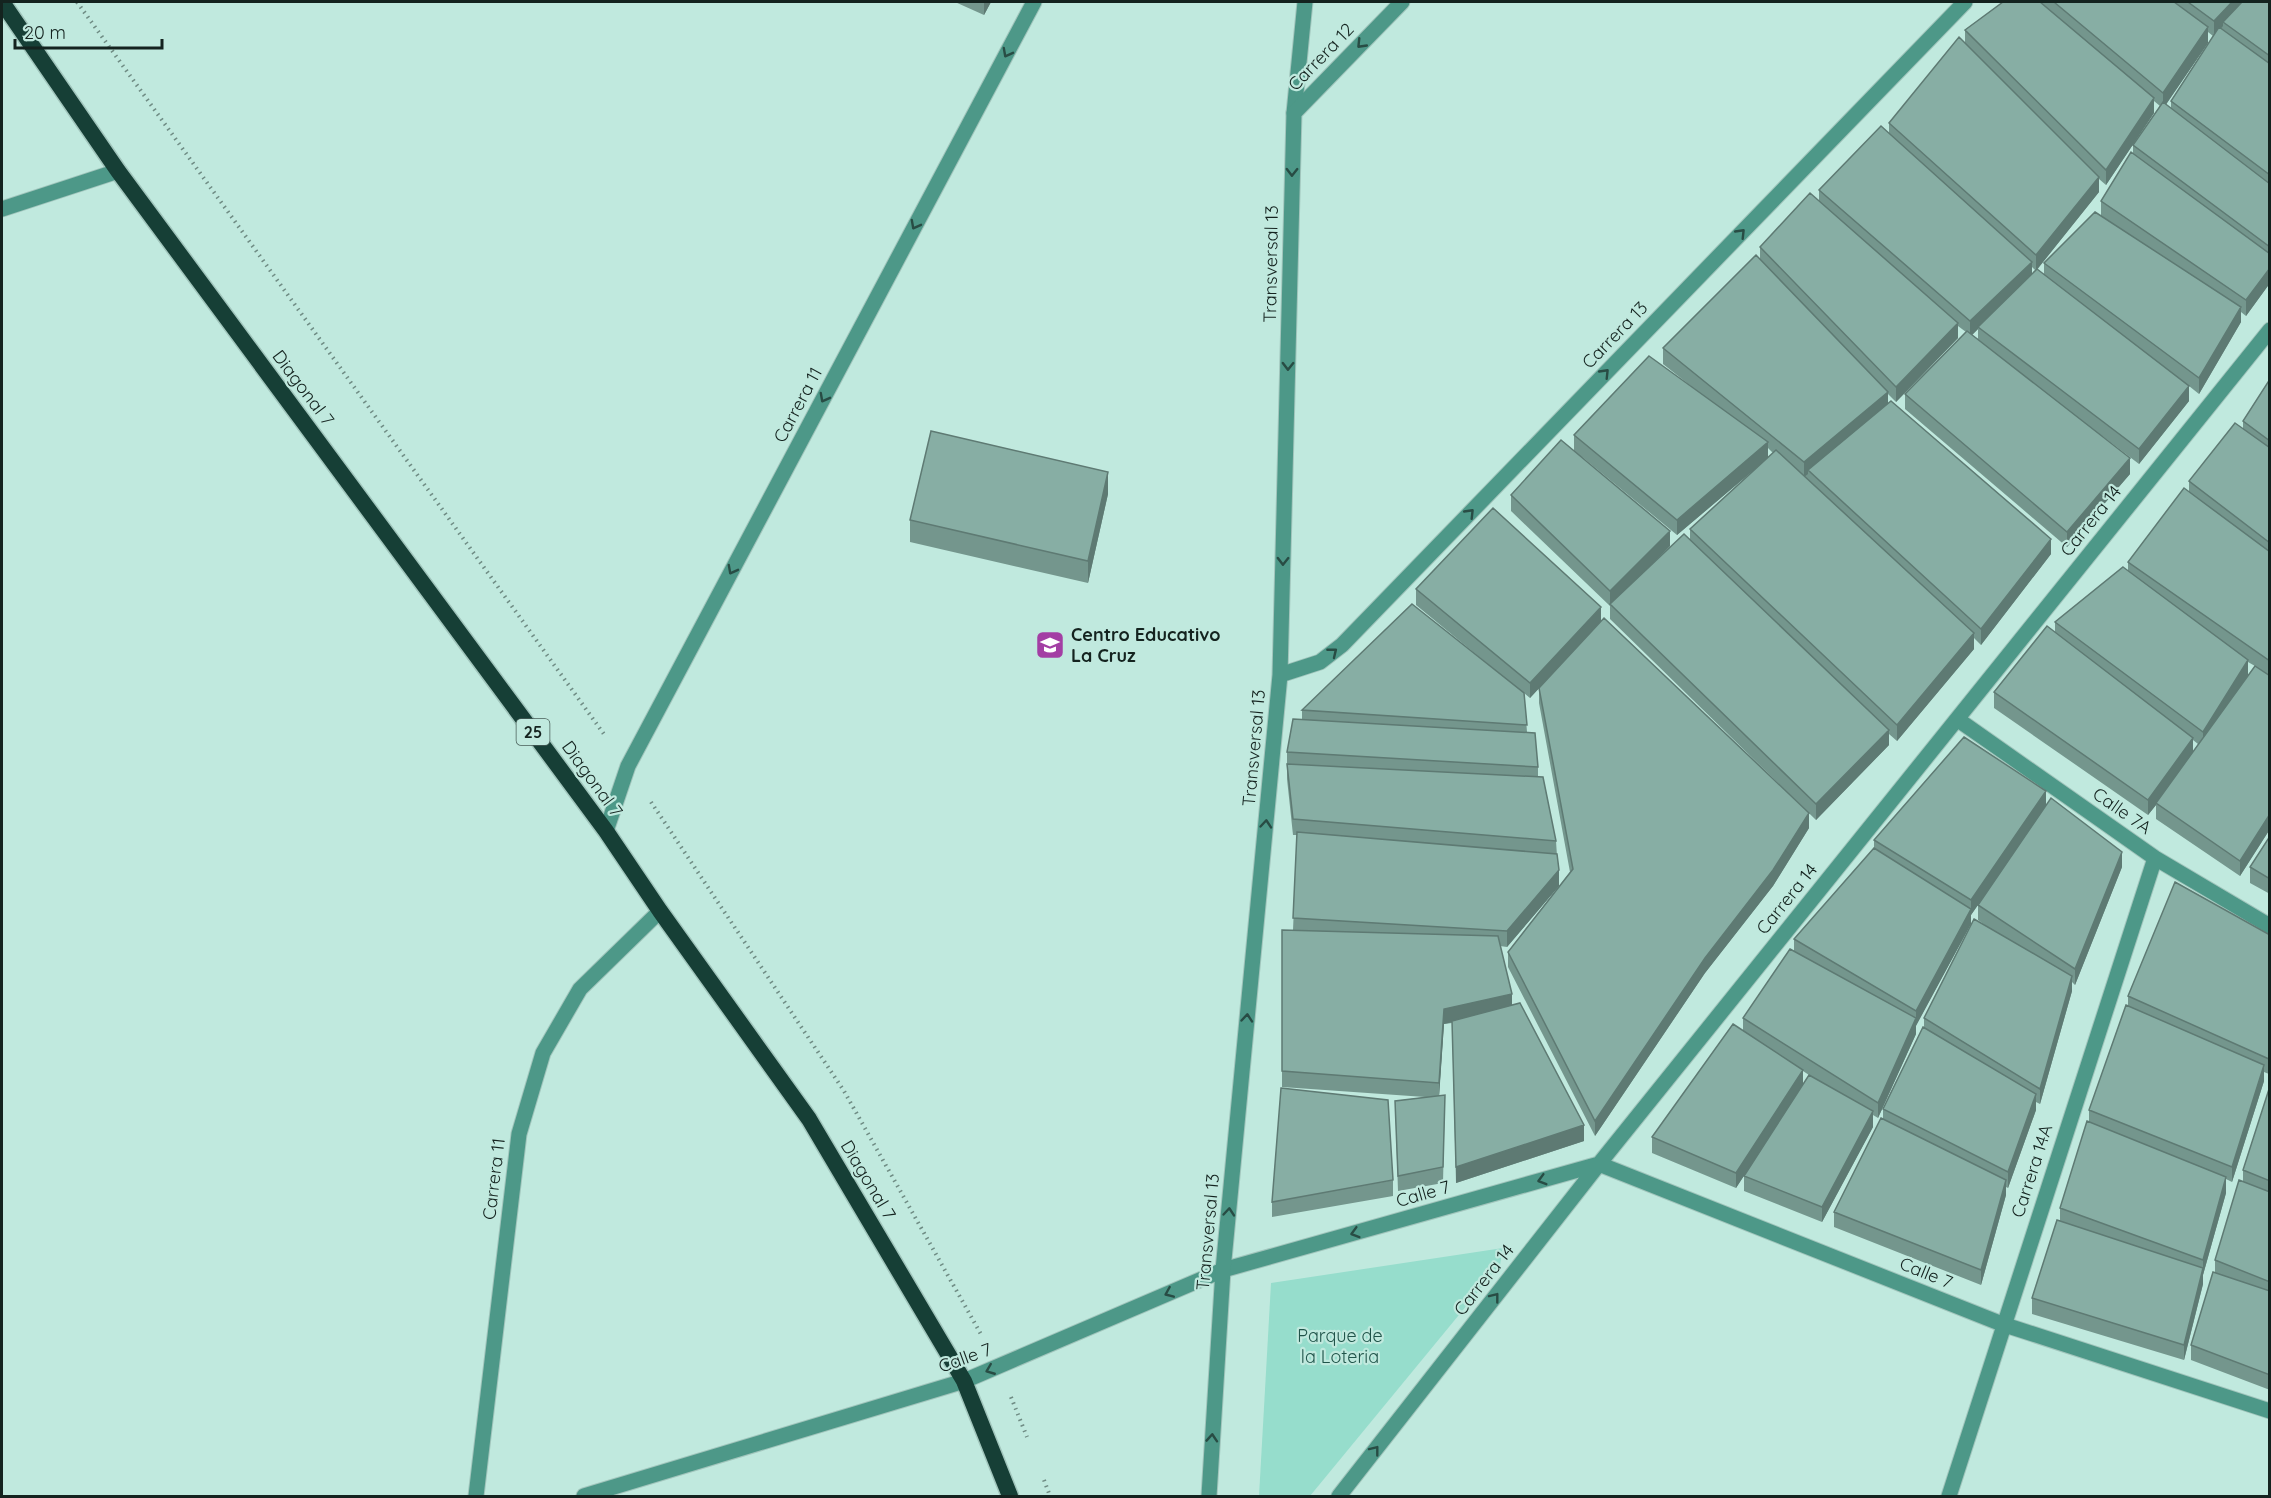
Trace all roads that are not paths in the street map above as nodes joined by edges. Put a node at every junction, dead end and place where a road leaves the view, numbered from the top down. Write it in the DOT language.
graph roads {
  1 [pos="2,2"];
  2 [pos="1034,2"];
  3 [pos="1305,2"];
  4 [pos="1402,2"];
  5 [pos="1965,2"];
  6 [pos="8,20"];
  7 [pos="1294,113"];
  8 [pos="118,171"];
  9 [pos="2,209"];
  10 [pos="2270,330"];
  11 [pos="1280,675"];
  12 [pos="1957,719"];
  13 [pos="606,831"];
  14 [pos="2155,858"];
  15 [pos="660,911"];
  16 [pos="2270,927"];
  17 [pos="1599,1164"];
  18 [pos="1223,1270"];
  19 [pos="2002,1324"];
  20 [pos="964,1381"];
  21 [pos="2270,1411"];
  22 [pos="476,1497"];
  23 [pos="584,1497"];
  24 [pos="1010,1497"];
  25 [pos="1209,1497"];
  26 [pos="1339,1497"];
  27 [pos="1948,1497"];
  1 -- 6 [label="highway, Diagonal 7 / 25"];
  2 -- 13 [label="street, Carrera 11, one-way"];
  3 -- 7 [label="street, Transversal 13"];
  4 -- 7 [label="street, Carrera 12, one-way"];
  11 -- 5 [label="street, Carrera 13, one-way"];
  6 -- 8 [label="highway, Diagonal 7 / 25"];
  7 -- 11 [label="street, Transversal 13, one-way"];
  8 -- 9 [label="street"];
  8 -- 13 [label="highway, Diagonal 7 / 25"];
  10 -- 12 [label="street, Carrera 14"];
  18 -- 11 [label="street, Transversal 13, one-way"];
  12 -- 14 [label="street, Calle 7A"];
  12 -- 17 [label="street, Carrera 14"];
  13 -- 15 [label="highway, Diagonal 7 / 25"];
  14 -- 16 [label="street, Calle 7A"];
  14 -- 19 [label="street, Carrera 14A"];
  15 -- 20 [label="highway, Diagonal 7 / 25"];
  15 -- 22 [label="street, Carrera 11"];
  17 -- 18 [label="street, Calle 7, one-way"];
  17 -- 19 [label="street, Calle 7"];
  26 -- 17 [label="street, Carrera 14, one-way"];
  18 -- 20 [label="street, Calle 7, one-way"];
  25 -- 18 [label="street, Transversal 13, one-way"];
  19 -- 21 [label="street, Calle 7"];
  19 -- 27 [label="street, Carrera 14A"];
  20 -- 23 [label="street, Calle 7"];
  20 -- 24 [label="highway, Diagonal 7 / 25"];
}
